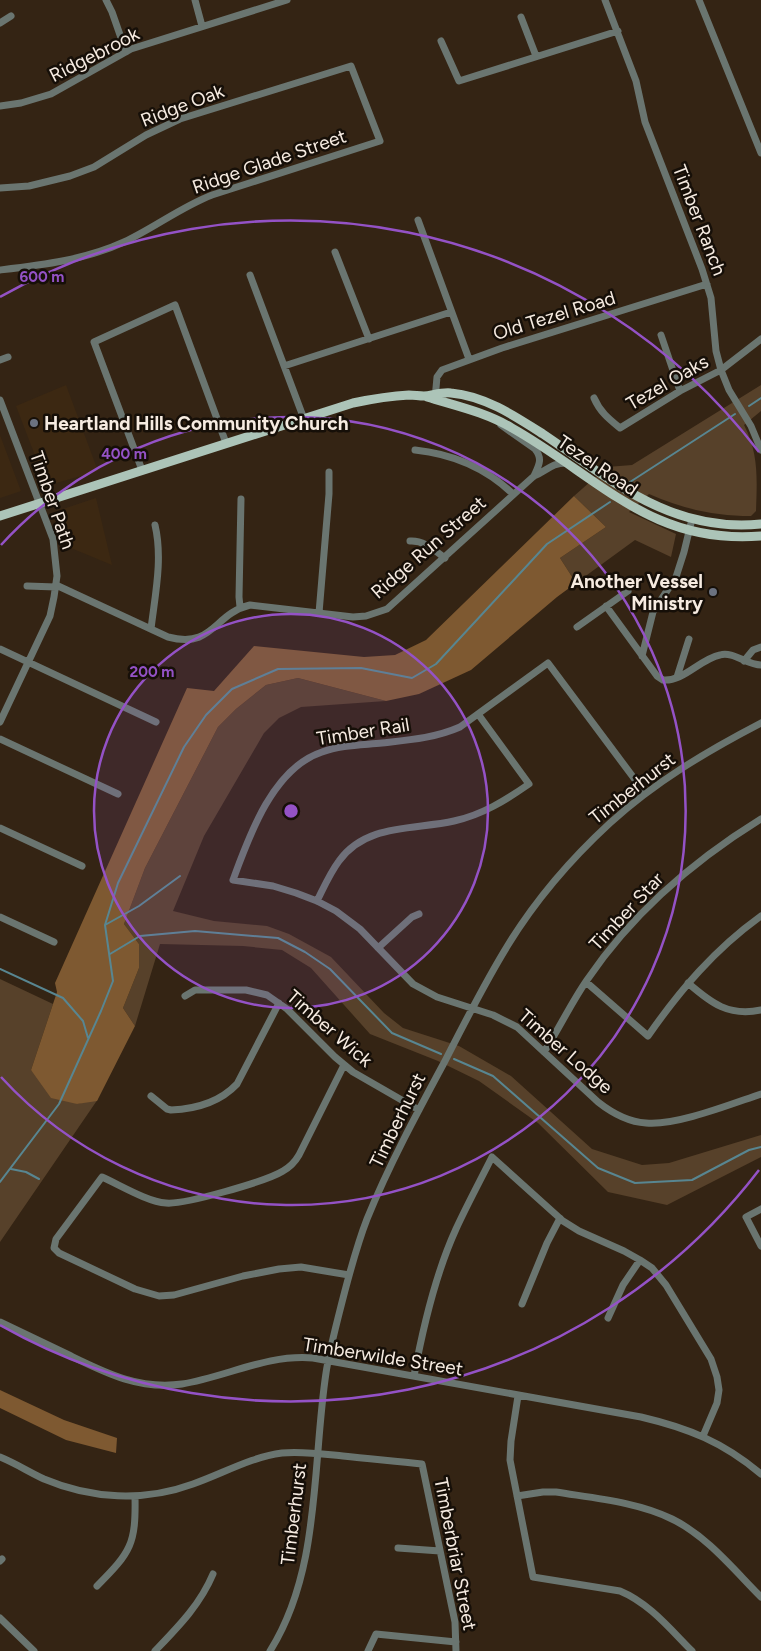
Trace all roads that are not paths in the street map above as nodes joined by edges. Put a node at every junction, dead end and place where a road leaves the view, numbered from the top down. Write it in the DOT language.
graph roads {
  1 [pos="106,0"];
  2 [pos="195,0"];
  3 [pos="605,0"];
  4 [pos="699,0"];
  5 [pos="282,1"];
  6 [pos="11,16"];
  7 [pos="521,18"];
  8 [pos="0,23"];
  9 [pos="202,26"];
  10 [pos="618,31"];
  11 [pos="442,41"];
  12 [pos="126,52"];
  13 [pos="536,56"];
  14 [pos="0,106"];
  15 [pos="380,141"];
  16 [pos="761,153"];
  17 [pos="0,188"];
  18 [pos="418,220"];
  19 [pos="335,252"];
  20 [pos="0,270"];
  21 [pos="250,275"];
  22 [pos="707,284"];
  23 [pos="451,312"];
  24 [pos="661,335"];
  25 [pos="369,339"];
  26 [pos="761,339"];
  27 [pos="8,357"];
  28 [pos="469,359"];
  29 [pos="0,360"];
  30 [pos="284,366"];
  31 [pos="721,370"];
  32 [pos="680,391"];
  33 [pos="435,396"];
  34 [pos="594,398"];
  35 [pos="0,400"];
  36 [pos="489,416"];
  37 [pos="304,418"];
  38 [pos="226,443"];
  39 [pos="415,450"];
  40 [pos="761,450"];
  41 [pos="566,463"];
  42 [pos="142,470"];
  43 [pos="329,472"];
  44 [pos="534,476"];
  45 [pos="513,494"];
  46 [pos="242,499"];
  47 [pos="40,503"];
  48 [pos="0,516"];
  49 [pos="692,519"];
  50 [pos="761,524"];
  51 [pos="155,525"];
  52 [pos="690,531"];
  53 [pos="761,536"];
  54 [pos="410,541"];
  55 [pos="445,558"];
  56 [pos="27,586"];
  57 [pos="56,586"];
  58 [pos="628,591"];
  59 [pos="606,606"];
  60 [pos="240,608"];
  61 [pos="319,613"];
  62 [pos="577,627"];
  63 [pos="151,629"];
  64 [pos="689,639"];
  65 [pos="761,647"];
  66 [pos="0,649"];
  67 [pos="642,656"];
  68 [pos="744,661"];
  69 [pos="28,662"];
  70 [pos="761,665"];
  71 [pos="677,677"];
  72 [pos="478,714"];
  73 [pos="0,722"];
  74 [pos="156,722"];
  75 [pos="761,723"];
  76 [pos="0,739"];
  77 [pos="645,793"];
  78 [pos="118,794"];
  79 [pos="761,819"];
  80 [pos="0,828"];
  81 [pos="82,866"];
  82 [pos="233,880"];
  83 [pos="317,901"];
  84 [pos="419,914"];
  85 [pos="761,916"];
  86 [pos="0,917"];
  87 [pos="54,942"];
  88 [pos="378,948"];
  89 [pos="586,982"];
  90 [pos="688,983"];
  91 [pos="185,996"];
  92 [pos="279,1003"];
  93 [pos="473,1008"];
  94 [pos="761,1010"];
  95 [pos="544,1052"];
  96 [pos="344,1065"];
  97 [pos="761,1094"];
  98 [pos="151,1096"];
  99 [pos="419,1110"];
  100 [pos="761,1209"];
  101 [pos="560,1218"];
  102 [pos="761,1246"];
  103 [pos="640,1260"];
  104 [pos="349,1275"];
  105 [pos="522,1304"];
  106 [pos="608,1318"];
  107 [pos="0,1322"];
  108 [pos="328,1361"];
  109 [pos="414,1376"];
  110 [pos="518,1396"];
  111 [pos="703,1436"];
  112 [pos="317,1453"];
  113 [pos="0,1457"];
  114 [pos="761,1474"];
  115 [pos="135,1496"];
  116 [pos="517,1496"];
  117 [pos="398,1548"];
  118 [pos="440,1551"];
  119 [pos="213,1574"];
  120 [pos="97,1586"];
  121 [pos="761,1597"];
  122 [pos="0,1618"];
  123 [pos="456,1642"];
  124 [pos="34,1651"];
  125 [pos="155,1651"];
  126 [pos="270,1651"];
  127 [pos="368,1651"];
  128 [pos="456,1651"];
  129 [pos="692,1651"];
  1 -- 12 [label="street"];
  2 -- 9 [label="street"];
  3 -- 10 [label="street, Timber Ranch"];
  4 -- 16 [label="street"];
  5 -- 9 [label="street, Ridgebrook"];
  6 -- 8 [label="street"];
  7 -- 13 [label="street"];
  9 -- 12 [label="street, Ridgebrook"];
  10 -- 13 [label="street"];
  10 -- 22 [label="street, Timber Ranch"];
  11 -- 13 [label="street"];
  12 -- 14 [label="street, Ridgebrook"];
  15 -- 17 [label="street, Ridge Oak"];
  15 -- 20 [label="street, Ridge Glade Street"];
  18 -- 23 [label="street"];
  19 -- 25 [label="street"];
  21 -- 30 [label="street"];
  22 -- 28 [label="street, Old Tezel Road"];
  22 -- 31 [label="street, Timber Ranch"];
  23 -- 25 [label="street"];
  23 -- 28 [label="street"];
  24 -- 32 [label="street"];
  25 -- 30 [label="street"];
  26 -- 31 [label="street, Tezel Oaks"];
  27 -- 29 [label="street"];
  28 -- 33 [label="street, Old Tezel Road"];
  30 -- 37 [label="street"];
  31 -- 32 [label="street, Tezel Oaks"];
  31 -- 40 [label="street, Timber Ranch"];
  32 -- 34 [label="street, Tezel Oaks"];
  33 -- 36 [label="main road, Tezel Road"];
  33 -- 37 [label="main road, Tezel Road"];
  33 -- 49 [label="main road, Tezel Road"];
  35 -- 47 [label="street, Timber Path"];
  36 -- 41 [label="main road, Tezel Road"];
  36 -- 44 [label="street"];
  37 -- 38 [label="main road, Tezel Road"];
  38 -- 42 [label="main road, Tezel Road"];
  38 -- 42 [label="street"];
  39 -- 45 [label="street"];
  41 -- 44 [label="street, Ridge Run Street"];
  41 -- 52 [label="main road, Tezel Road"];
  42 -- 47 [label="main road, Tezel Road"];
  43 -- 61 [label="street"];
  44 -- 45 [label="street, Ridge Run Street"];
  45 -- 55 [label="street, Ridge Run Street"];
  46 -- 60 [label="street"];
  47 -- 48 [label="main road, Tezel Road"];
  47 -- 57 [label="street, Timber Path"];
  49 -- 50 [label="main road, Tezel Road"];
  49 -- 52 [label="street"];
  51 -- 63 [label="street"];
  52 -- 53 [label="main road, Tezel Road"];
  52 -- 67 [label="street"];
  54 -- 55 [label="street"];
  55 -- 61 [label="street, Ridge Run Street"];
  56 -- 57 [label="street"];
  57 -- 63 [label="street"];
  57 -- 69 [label="street, Timber Path"];
  58 -- 59 [label="street"];
  59 -- 62 [label="street"];
  59 -- 67 [label="street"];
  60 -- 61 [label="street, Ridge Run Street"];
  60 -- 63 [label="street"];
  64 -- 71 [label="street"];
  65 -- 68 [label="street"];
  66 -- 69 [label="street"];
  67 -- 71 [label="street"];
  68 -- 70 [label="street"];
  68 -- 71 [label="street"];
  69 -- 73 [label="street, Timber Path"];
  69 -- 74 [label="street"];
  72 -- 77 [label="street, Timber Rail"];
  72 -- 82 [label="street, Timber Rail"];
  72 -- 83 [label="street"];
  75 -- 77 [label="street, Timberhurst"];
  76 -- 78 [label="street"];
  77 -- 93 [label="street, Timberhurst"];
  79 -- 89 [label="street, Timber Star"];
  80 -- 81 [label="street"];
  82 -- 83 [label="street, Timber Lodge"];
  83 -- 88 [label="street, Timber Lodge"];
  84 -- 88 [label="street"];
  85 -- 90 [label="street"];
  86 -- 87 [label="street"];
  88 -- 93 [label="street, Timber Lodge"];
  89 -- 90 [label="street"];
  89 -- 95 [label="street, Timber Star"];
  90 -- 94 [label="street"];
  91 -- 92 [label="street, Timber Wick"];
  92 -- 96 [label="street, Timber Wick"];
  92 -- 98 [label="street"];
  93 -- 95 [label="street, Timber Lodge"];
  93 -- 99 [label="street, Timberhurst"];
  95 -- 97 [label="street, Timber Lodge"];
  96 -- 99 [label="street, Timber Wick"];
  96 -- 104 [label="street"];
  99 -- 104 [label="street, Timberhurst"];
  100 -- 102 [label="street"];
  101 -- 103 [label="street"];
  101 -- 105 [label="street"];
  101 -- 109 [label="street"];
  103 -- 106 [label="street"];
  103 -- 111 [label="street"];
  104 -- 108 [label="street, Timberhurst"];
  107 -- 108 [label="street, Timberwilde Street"];
  108 -- 109 [label="street, Timberwilde Street"];
  108 -- 112 [label="street, Timberhurst"];
  109 -- 110 [label="street, Timberwilde Street"];
  110 -- 111 [label="street, Timberwilde Street"];
  110 -- 116 [label="street"];
  111 -- 114 [label="street, Timberwilde Street"];
  112 -- 115 [label="street"];
  112 -- 118 [label="street, Timberbriar Street"];
  112 -- 126 [label="street, Timberhurst"];
  113 -- 115 [label="street"];
  115 -- 120 [label="street"];
  116 -- 121 [label="street"];
  116 -- 129 [label="street"];
  117 -- 118 [label="street"];
  118 -- 123 [label="street, Timberbriar Street"];
  119 -- 125 [label="street"];
  122 -- 124 [label="street"];
  123 -- 127 [label="street"];
  123 -- 128 [label="street, Timberbriar Street"];
}
